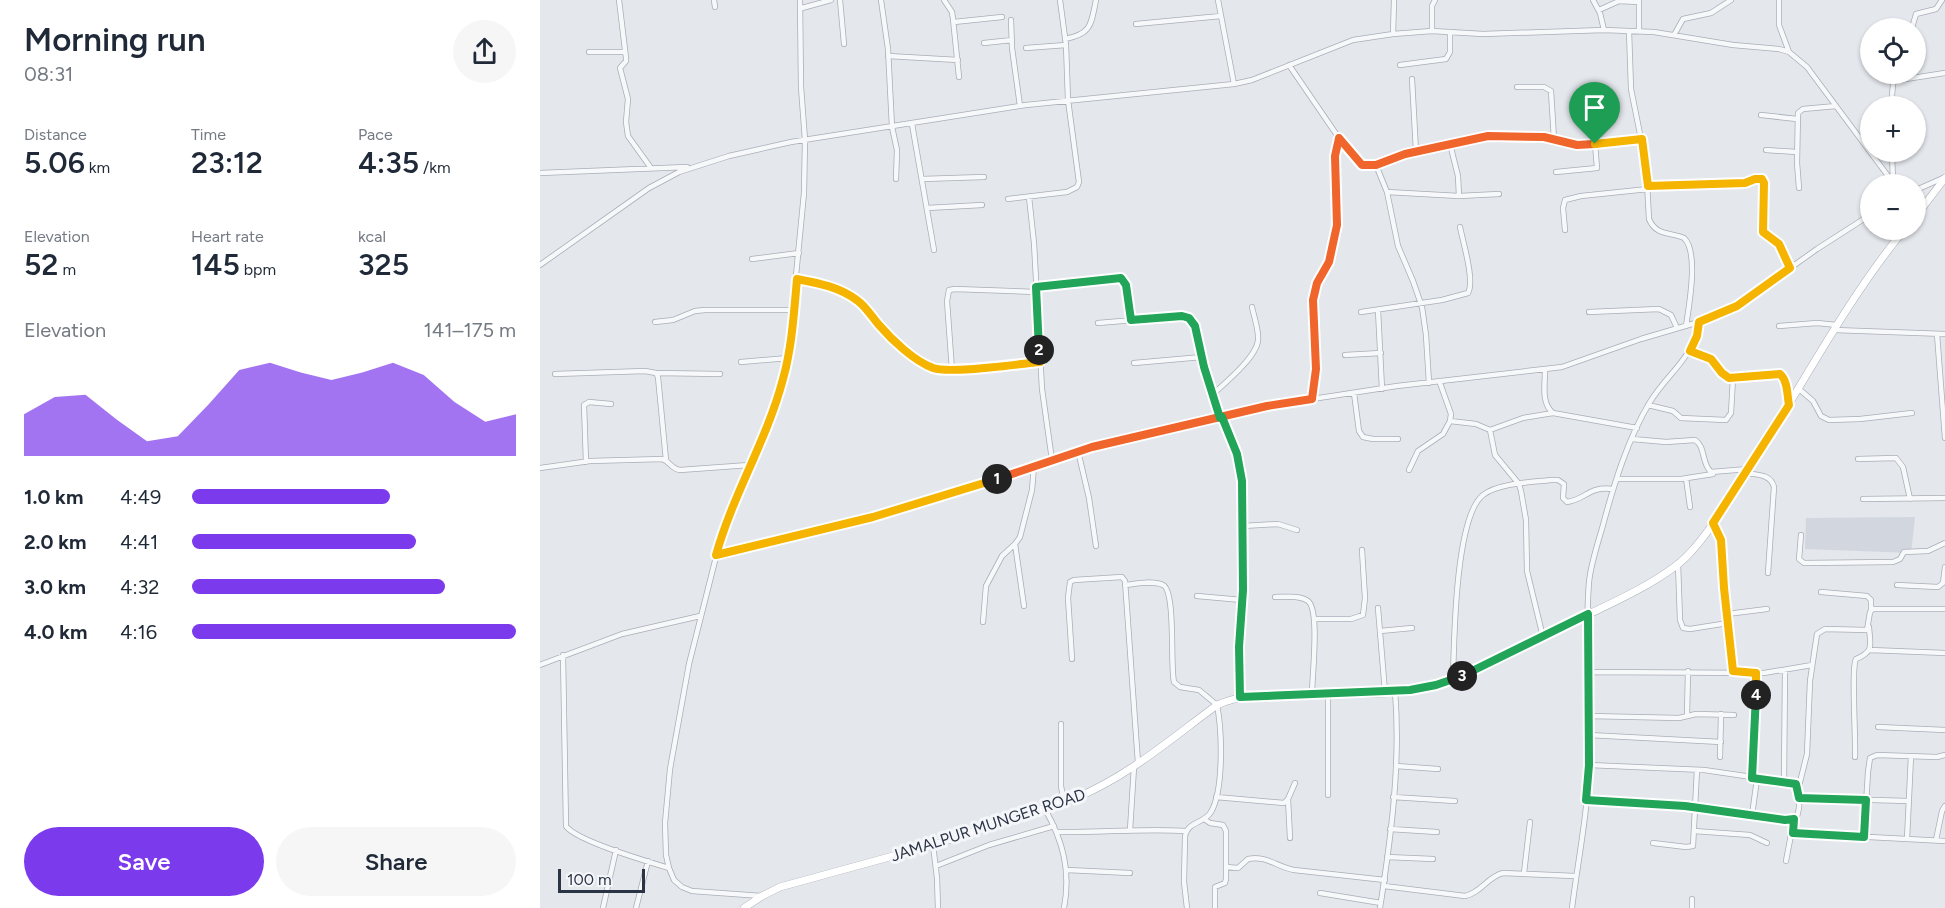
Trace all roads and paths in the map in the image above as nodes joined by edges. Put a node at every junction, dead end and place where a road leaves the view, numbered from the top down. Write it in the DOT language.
graph roads {
  1 [pos="619,0"];
  2 [pos="714,0"];
  3 [pos="800,0"];
  4 [pos="831,0"];
  5 [pos="840,0"];
  6 [pos="881,0"];
  7 [pos="944,0"];
  8 [pos="1060,0"];
  9 [pos="1096,0"];
  10 [pos="1218,0"];
  11 [pos="1394,0"];
  12 [pos="1435,0"];
  13 [pos="1593,0"];
  14 [pos="1731,0"];
  15 [pos="1779,0"];
  16 [pos="1942,0"];
  17 [pos="1640,1"];
  18 [pos="715,7"];
  19 [pos="802,8"];
  20 [pos="1599,10"];
  21 [pos="1221,16"];
  22 [pos="1002,17"];
  23 [pos="1915,18"];
  24 [pos="1011,20"];
  25 [pos="954,22"];
  26 [pos="1136,24"];
  27 [pos="1604,30"];
  28 [pos="1432,31"];
  29 [pos="1629,31"];
  30 [pos="1450,32"];
  31 [pos="1639,32"];
  32 [pos="1393,34"];
  33 [pos="1674,35"];
  34 [pos="1012,40"];
  35 [pos="1066,42"];
  36 [pos="984,43"];
  37 [pos="844,44"];
  38 [pos="1026,48"];
  39 [pos="589,52"];
  40 [pos="625,52"];
  41 [pos="1789,52"];
  42 [pos="888,56"];
  43 [pos="958,60"];
  44 [pos="1289,65"];
  45 [pos="1400,65"];
  46 [pos="1945,73"];
  47 [pos="1926,76"];
  48 [pos="959,77"];
  49 [pos="1412,79"];
  50 [pos="1234,84"];
  51 [pos="1517,87"];
  52 [pos="1068,100"];
  53 [pos="1020,106"];
  54 [pos="1836,106"];
  55 [pos="1761,115"];
  56 [pos="1797,119"];
  57 [pos="912,124"];
  58 [pos="892,127"];
  59 [pos="1339,138"];
  60 [pos="1554,139"];
  61 [pos="1642,139"];
  62 [pos="805,140"];
  63 [pos="1450,144"];
  64 [pos="1595,144"];
  65 [pos="1766,150"];
  66 [pos="1416,152"];
  67 [pos="1797,152"];
  68 [pos="1376,165"];
  69 [pos="690,167"];
  70 [pos="651,168"];
  71 [pos="1556,172"];
  72 [pos="540,173"];
  73 [pos="1886,174"];
  74 [pos="984,177"];
  75 [pos="896,178"];
  76 [pos="1945,178"];
  77 [pos="922,179"];
  78 [pos="1926,186"];
  79 [pos="1648,188"];
  80 [pos="1799,188"];
  81 [pos="1387,192"];
  82 [pos="1500,194"];
  83 [pos="1459,196"];
  84 [pos="1029,197"];
  85 [pos="1008,199"];
  86 [pos="1926,203"];
  87 [pos="982,205"];
  88 [pos="927,208"];
  89 [pos="1860,222"];
  90 [pos="1460,227"];
  91 [pos="1565,230"];
  92 [pos="1897,240"];
  93 [pos="934,250"];
  94 [pos="800,253"];
  95 [pos="752,259"];
  96 [pos="540,265"];
  97 [pos="1790,268"];
  98 [pos="797,279"];
  99 [pos="1036,290"];
  100 [pos="1420,302"];
  101 [pos="1252,307"];
  102 [pos="794,310"];
  103 [pos="1378,310"];
  104 [pos="1361,312"];
  105 [pos="1589,312"];
  106 [pos="1131,320"];
  107 [pos="655,322"];
  108 [pos="1699,322"];
  109 [pos="1098,323"];
  110 [pos="1686,326"];
  111 [pos="1779,326"];
  112 [pos="1677,328"];
  113 [pos="1835,328"];
  114 [pos="1937,334"];
  115 [pos="1945,334"];
  116 [pos="1690,351"];
  117 [pos="1381,353"];
  118 [pos="1345,355"];
  119 [pos="1202,357"];
  120 [pos="788,358"];
  121 [pos="741,362"];
  122 [pos="1040,362"];
  123 [pos="1134,363"];
  124 [pos="952,370"];
  125 [pos="1545,370"];
  126 [pos="656,373"];
  127 [pos="555,374"];
  128 [pos="720,374"];
  129 [pos="1733,378"];
  130 [pos="1440,382"];
  131 [pos="1429,383"];
  132 [pos="1382,389"];
  133 [pos="1799,389"];
  134 [pos="1354,393"];
  135 [pos="1212,395"];
  136 [pos="1312,399"];
  137 [pos="611,404"];
  138 [pos="1648,405"];
  139 [pos="1789,405"];
  140 [pos="1553,413"];
  141 [pos="1912,413"];
  142 [pos="1221,418"];
  143 [pos="1450,421"];
  144 [pos="1637,428"];
  145 [pos="1490,430"];
  146 [pos="1945,438"];
  147 [pos="1398,439"];
  148 [pos="1632,439"];
  149 [pos="1078,451"];
  150 [pos="1858,459"];
  151 [pos="666,460"];
  152 [pos="1052,460"];
  153 [pos="586,462"];
  154 [pos="749,465"];
  155 [pos="1034,466"];
  156 [pos="540,468"];
  157 [pos="1410,470"];
  158 [pos="1747,471"];
  159 [pos="1716,473"];
  160 [pos="1686,478"];
  161 [pos="1617,479"];
  162 [pos="1519,484"];
  163 [pos="1613,489"];
  164 [pos="1945,498"];
  165 [pos="1863,499"];
  166 [pos="1910,499"];
  167 [pos="1690,507"];
  168 [pos="1713,523"];
  169 [pos="1243,526"];
  170 [pos="1297,530"];
  171 [pos="1801,535"];
  172 [pos="1945,543"];
  173 [pos="1015,544"];
  174 [pos="1096,546"];
  175 [pos="1362,550"];
  176 [pos="716,555"];
  177 [pos="1678,564"];
  178 [pos="1945,567"];
  179 [pos="1768,573"];
  180 [pos="1125,585"];
  181 [pos="1897,585"];
  182 [pos="1821,592"];
  183 [pos="1197,596"];
  184 [pos="1275,597"];
  185 [pos="1242,600"];
  186 [pos="1024,606"];
  187 [pos="1378,608"];
  188 [pos="1767,609"];
  189 [pos="1945,609"];
  190 [pos="1871,610"];
  191 [pos="1588,614"];
  192 [pos="1727,614"];
  193 [pos="700,616"];
  194 [pos="1315,619"];
  195 [pos="983,622"];
  196 [pos="1728,622"];
  197 [pos="1869,627"];
  198 [pos="1412,628"];
  199 [pos="1380,631"];
  200 [pos="1543,637"];
  201 [pos="1870,650"];
  202 [pos="1945,654"];
  203 [pos="563,655"];
  204 [pos="1072,659"];
  205 [pos="540,664"];
  206 [pos="1812,664"];
  207 [pos="1785,670"];
  208 [pos="1688,671"];
  209 [pos="1733,671"];
  210 [pos="1588,672"];
  211 [pos="1756,673"];
  212 [pos="1454,680"];
  213 [pos="1385,692"];
  214 [pos="1395,692"];
  215 [pos="1312,694"];
  216 [pos="1328,694"];
  217 [pos="1240,697"];
  218 [pos="1217,705"];
  219 [pos="1721,714"];
  220 [pos="1734,715"];
  221 [pos="1589,716"];
  222 [pos="1687,716"];
  223 [pos="1061,724"];
  224 [pos="1878,727"];
  225 [pos="1945,730"];
  226 [pos="1589,735"];
  227 [pos="1721,742"];
  228 [pos="1945,755"];
  229 [pos="1911,756"];
  230 [pos="1720,757"];
  231 [pos="1855,757"];
  232 [pos="1589,765"];
  233 [pos="1136,766"];
  234 [pos="1396,766"];
  235 [pos="1438,769"];
  236 [pos="1697,770"];
  237 [pos="1755,778"];
  238 [pos="1784,782"];
  239 [pos="1295,783"];
  240 [pos="1798,790"];
  241 [pos="1328,795"];
  242 [pos="1216,797"];
  243 [pos="1393,797"];
  244 [pos="1799,798"];
  245 [pos="1288,800"];
  246 [pos="1586,800"];
  247 [pos="1866,800"];
  248 [pos="1455,801"];
  249 [pos="1909,801"];
  250 [pos="1064,803"];
  251 [pos="1945,806"];
  252 [pos="1695,807"];
  253 [pos="1045,809"];
  254 [pos="1752,815"];
  255 [pos="1204,819"];
  256 [pos="1794,819"];
  257 [pos="1530,822"];
  258 [pos="1054,826"];
  259 [pos="1390,829"];
  260 [pos="1130,830"];
  261 [pos="1186,831"];
  262 [pos="1694,831"];
  263 [pos="1057,832"];
  264 [pos="1437,832"];
  265 [pos="1793,833"];
  266 [pos="1864,837"];
  267 [pos="1290,838"];
  268 [pos="1907,839"];
  269 [pos="1936,840"];
  270 [pos="1945,841"];
  271 [pos="1653,843"];
  272 [pos="1767,843"];
  273 [pos="933,845"];
  274 [pos="616,850"];
  275 [pos="1387,857"];
  276 [pos="1433,859"];
  277 [pos="648,861"];
  278 [pos="1786,861"];
  279 [pos="936,866"];
  280 [pos="1226,867"];
  281 [pos="669,868"];
  282 [pos="1067,870"];
  283 [pos="1130,873"];
  284 [pos="1524,873"];
  285 [pos="1575,876"];
  286 [pos="1384,883"];
  287 [pos="1320,894"];
  288 [pos="762,896"];
  289 [pos="1692,899"];
  290 [pos="1381,905"];
  291 [pos="603,908"];
  292 [pos="636,908"];
  293 [pos="744,908"];
  294 [pos="938,908"];
  295 [pos="1064,908"];
  296 [pos="1187,908"];
  297 [pos="1215,908"];
  298 [pos="1572,908"];
  299 [pos="1692,908"];
  1 -- 40 [label="street"];
  2 -- 18 [label="street"];
  3 -- 19 [label="street"];
  4 -- 19 [label="street"];
  5 -- 37 [label="street"];
  6 -- 42 [label="street"];
  7 -- 25 [label="street"];
  8 -- 35 [label="street"];
  9 -- 35 [label="street"];
  10 -- 21 [label="street"];
  11 -- 32 [label="street"];
  12 -- 28 [label="street"];
  13 -- 20 [label="street"];
  14 -- 33 [label="street"];
  15 -- 41 [label="street"];
  16 -- 23 [label="street"];
  17 -- 20 [label="street"];
  17 -- 31 [label="street"];
  19 -- 62 [label="street"];
  20 -- 27 [label="street"];
  21 -- 26 [label="street"];
  21 -- 50 [label="street"];
  22 -- 25 [label="street"];
  24 -- 34 [label="street"];
  25 -- 43 [label="street"];
  27 -- 29 [label="street"];
  27 -- 30 [label="street"];
  28 -- 30 [label="street"];
  28 -- 32 [label="street"];
  29 -- 31 [label="street"];
  29 -- 61 [label="street"];
  30 -- 45 [label="street"];
  31 -- 33 [label="street"];
  32 -- 44 [label="street"];
  33 -- 41 [label="street"];
  34 -- 36 [label="street"];
  34 -- 53 [label="street"];
  35 -- 38 [label="street"];
  35 -- 52 [label="street"];
  39 -- 40 [label="street"];
  40 -- 70 [label="street"];
  41 -- 54 [label="street"];
  42 -- 43 [label="street"];
  42 -- 58 [label="street"];
  43 -- 48 [label="street"];
  44 -- 50 [label="street"];
  44 -- 59 [label="street"];
  46 -- 47 [label="street"];
  49 -- 66 [label="street"];
  50 -- 52 [label="street"];
  51 -- 60 [label="street"];
  52 -- 53 [label="street"];
  52 -- 84 [label="street"];
  53 -- 57 [label="street"];
  54 -- 56 [label="street"];
  54 -- 73 [label="street"];
  55 -- 56 [label="street"];
  56 -- 67 [label="street"];
  57 -- 58 [label="street"];
  57 -- 77 [label="street"];
  58 -- 62 [label="street"];
  58 -- 75 [label="street"];
  59 -- 68 [label="street"];
  59 -- 136 [label="street"];
  60 -- 63 [label="street"];
  60 -- 64 [label="street"];
  61 -- 64 [label="street"];
  61 -- 79 [label="street"];
  62 -- 69 [label="street"];
  62 -- 94 [label="street"];
  63 -- 66 [label="street"];
  63 -- 83 [label="street"];
  64 -- 71 [label="street"];
  65 -- 67 [label="street"];
  66 -- 68 [label="street"];
  67 -- 80 [label="street"];
  68 -- 81 [label="street"];
  69 -- 70 [label="street"];
  69 -- 96 [label="street"];
  70 -- 72 [label="street"];
  74 -- 77 [label="street"];
  76 -- 78 [label="street"];
  76 -- 86 [label="street"];
  77 -- 88 [label="street"];
  79 -- 91 [label="street"];
  79 -- 97 [label="street"];
  79 -- 110 [label="street"];
  81 -- 83 [label="street"];
  81 -- 100 [label="street"];
  82 -- 83 [label="street"];
  84 -- 85 [label="street"];
  84 -- 99 [label="street"];
  87 -- 88 [label="street"];
  88 -- 93 [label="street"];
  89 -- 97 [label="street"];
  90 -- 100 [label="street"];
  92 -- 113 [label="street, JAMALPUR MUNGER ROAD"];
  94 -- 95 [label="street"];
  94 -- 98 [label="street"];
  97 -- 108 [label="street"];
  98 -- 102 [label="street"];
  98 -- 124 [label="street"];
  99 -- 106 [label="street"];
  99 -- 122 [label="street"];
  99 -- 124 [label="street"];
  100 -- 103 [label="street"];
  100 -- 131 [label="street"];
  101 -- 135 [label="street"];
  102 -- 107 [label="street"];
  102 -- 120 [label="street"];
  103 -- 104 [label="street"];
  103 -- 117 [label="street"];
  105 -- 112 [label="street"];
  106 -- 109 [label="street"];
  106 -- 119 [label="street"];
  108 -- 110 [label="street"];
  108 -- 116 [label="street"];
  110 -- 112 [label="street"];
  111 -- 113 [label="street"];
  112 -- 125 [label="street"];
  113 -- 114 [label="street"];
  113 -- 133 [label="street, JAMALPUR MUNGER ROAD"];
  114 -- 115 [label="street"];
  114 -- 146 [label="street"];
  116 -- 129 [label="street"];
  116 -- 138 [label="street"];
  117 -- 118 [label="street"];
  117 -- 132 [label="street"];
  119 -- 123 [label="street"];
  119 -- 135 [label="street"];
  120 -- 121 [label="street"];
  120 -- 154 [label="street"];
  122 -- 124 [label="street"];
  122 -- 152 [label="street"];
  125 -- 130 [label="street"];
  125 -- 140 [label="street"];
  126 -- 127 [label="street"];
  126 -- 128 [label="street"];
  126 -- 151 [label="street"];
  129 -- 138 [label="street"];
  129 -- 139 [label="street"];
  130 -- 131 [label="street"];
  130 -- 143 [label="street"];
  131 -- 132 [label="street"];
  132 -- 134 [label="street"];
  133 -- 139 [label="street, JAMALPUR MUNGER ROAD"];
  133 -- 141 [label="street"];
  134 -- 136 [label="street"];
  134 -- 147 [label="street"];
  135 -- 142 [label="street"];
  136 -- 142 [label="street"];
  137 -- 153 [label="street"];
  138 -- 144 [label="street"];
  139 -- 158 [label="street, JAMALPUR MUNGER ROAD"];
  140 -- 144 [label="street"];
  140 -- 145 [label="street"];
  142 -- 149 [label="street"];
  142 -- 169 [label="street"];
  143 -- 145 [label="street"];
  143 -- 157 [label="street"];
  144 -- 148 [label="street"];
  145 -- 162 [label="street"];
  148 -- 159 [label="street"];
  148 -- 161 [label="street"];
  149 -- 152 [label="street"];
  149 -- 174 [label="street"];
  150 -- 166 [label="street"];
  151 -- 153 [label="street"];
  151 -- 154 [label="street"];
  152 -- 155 [label="street"];
  153 -- 156 [label="street"];
  154 -- 176 [label="street"];
  155 -- 173 [label="street"];
  155 -- 176 [label="street"];
  158 -- 159 [label="street"];
  158 -- 168 [label="street, JAMALPUR MUNGER ROAD"];
  158 -- 179 [label="street"];
  159 -- 160 [label="street"];
  160 -- 161 [label="street"];
  160 -- 167 [label="street"];
  161 -- 163 [label="street"];
  162 -- 163 [label="street"];
  162 -- 200 [label="street"];
  162 -- 212 [label="street"];
  163 -- 191 [label="street"];
  164 -- 166 [label="street"];
  165 -- 166 [label="street"];
  168 -- 177 [label="street, JAMALPUR MUNGER ROAD"];
  168 -- 192 [label="street"];
  169 -- 170 [label="street"];
  169 -- 185 [label="street"];
  171 -- 172 [label="street"];
  173 -- 186 [label="street"];
  173 -- 195 [label="street"];
  175 -- 194 [label="street"];
  176 -- 193 [label="street"];
  177 -- 191 [label="street, JAMALPUR MUNGER ROAD"];
  177 -- 196 [label="street"];
  178 -- 181 [label="street"];
  180 -- 204 [label="street"];
  180 -- 218 [label="street"];
  180 -- 233 [label="street"];
  182 -- 190 [label="street"];
  183 -- 185 [label="street"];
  184 -- 194 [label="street"];
  185 -- 217 [label="street"];
  187 -- 199 [label="street"];
  188 -- 192 [label="street"];
  189 -- 190 [label="street"];
  190 -- 197 [label="street"];
  191 -- 200 [label="street, JAMALPUR MUNGER ROAD"];
  191 -- 210 [label="street"];
  192 -- 196 [label="street"];
  193 -- 203 [label="street"];
  193 -- 281 [label="street"];
  194 -- 215 [label="street"];
  196 -- 209 [label="street"];
  197 -- 201 [label="street"];
  197 -- 206 [label="street"];
  198 -- 199 [label="street"];
  199 -- 213 [label="street"];
  200 -- 212 [label="street, JAMALPUR MUNGER ROAD"];
  201 -- 202 [label="street"];
  201 -- 231 [label="street"];
  203 -- 205 [label="street"];
  203 -- 274 [label="street"];
  206 -- 207 [label="street"];
  206 -- 240 [label="street"];
  207 -- 211 [label="street"];
  207 -- 238 [label="street"];
  208 -- 209 [label="street"];
  208 -- 210 [label="street"];
  208 -- 222 [label="street"];
  209 -- 211 [label="street"];
  210 -- 221 [label="street"];
  211 -- 237 [label="street"];
  212 -- 214 [label="street, JAMALPUR MUNGER ROAD"];
  213 -- 214 [label="street, JAMALPUR MUNGER ROAD"];
  213 -- 216 [label="street, JAMALPUR MUNGER ROAD"];
  214 -- 234 [label="street"];
  215 -- 216 [label="street, JAMALPUR MUNGER ROAD"];
  215 -- 217 [label="street, JAMALPUR MUNGER ROAD"];
  216 -- 241 [label="street"];
  217 -- 218 [label="street, JAMALPUR MUNGER ROAD"];
  218 -- 233 [label="street, JAMALPUR MUNGER ROAD"];
  218 -- 242 [label="street"];
  219 -- 220 [label="street"];
  219 -- 222 [label="street"];
  219 -- 227 [label="street"];
  221 -- 222 [label="street"];
  221 -- 226 [label="street"];
  223 -- 250 [label="street"];
  224 -- 225 [label="street"];
  226 -- 227 [label="street"];
  226 -- 232 [label="street"];
  227 -- 230 [label="street"];
  228 -- 229 [label="street"];
  229 -- 247 [label="street"];
  229 -- 249 [label="street"];
  232 -- 236 [label="street"];
  232 -- 246 [label="street"];
  233 -- 250 [label="street, JAMALPUR MUNGER ROAD"];
  233 -- 260 [label="street"];
  234 -- 235 [label="street"];
  234 -- 243 [label="street"];
  236 -- 237 [label="street"];
  236 -- 252 [label="street"];
  237 -- 238 [label="street"];
  237 -- 254 [label="street"];
  238 -- 240 [label="street"];
  239 -- 245 [label="street"];
  240 -- 244 [label="street"];
  242 -- 245 [label="street"];
  242 -- 255 [label="street"];
  243 -- 248 [label="street"];
  243 -- 259 [label="street"];
  244 -- 247 [label="street"];
  244 -- 256 [label="street"];
  245 -- 267 [label="street"];
  246 -- 252 [label="street"];
  246 -- 285 [label="street"];
  247 -- 249 [label="street"];
  247 -- 266 [label="street"];
  249 -- 268 [label="street"];
  250 -- 253 [label="street, JAMALPUR MUNGER ROAD"];
  251 -- 269 [label="street"];
  252 -- 254 [label="street"];
  252 -- 262 [label="street"];
  253 -- 258 [label="street"];
  253 -- 273 [label="street, JAMALPUR MUNGER ROAD"];
  254 -- 256 [label="street"];
  255 -- 261 [label="street"];
  255 -- 280 [label="street"];
  256 -- 265 [label="street"];
  257 -- 284 [label="street"];
  258 -- 263 [label="street"];
  258 -- 279 [label="street"];
  259 -- 264 [label="street"];
  259 -- 275 [label="street"];
  260 -- 261 [label="street"];
  260 -- 263 [label="street"];
  261 -- 296 [label="street"];
  262 -- 271 [label="street"];
  262 -- 272 [label="street"];
  263 -- 282 [label="street"];
  265 -- 266 [label="street"];
  265 -- 278 [label="street"];
  266 -- 268 [label="street"];
  268 -- 269 [label="street"];
  269 -- 270 [label="street"];
  273 -- 279 [label="street"];
  273 -- 288 [label="street, JAMALPUR MUNGER ROAD"];
  274 -- 277 [label="street"];
  274 -- 291 [label="street"];
  275 -- 276 [label="street"];
  275 -- 286 [label="street"];
  277 -- 281 [label="street"];
  277 -- 292 [label="street"];
  279 -- 294 [label="street"];
  280 -- 286 [label="street"];
  280 -- 297 [label="street"];
  281 -- 288 [label="street"];
  282 -- 283 [label="street"];
  282 -- 295 [label="street"];
  284 -- 285 [label="street"];
  284 -- 286 [label="street"];
  285 -- 298 [label="street"];
  286 -- 290 [label="street"];
  287 -- 290 [label="street"];
  288 -- 293 [label="street, JAMALPUR MUNGER ROAD"];
  289 -- 299 [label="street"];
}
